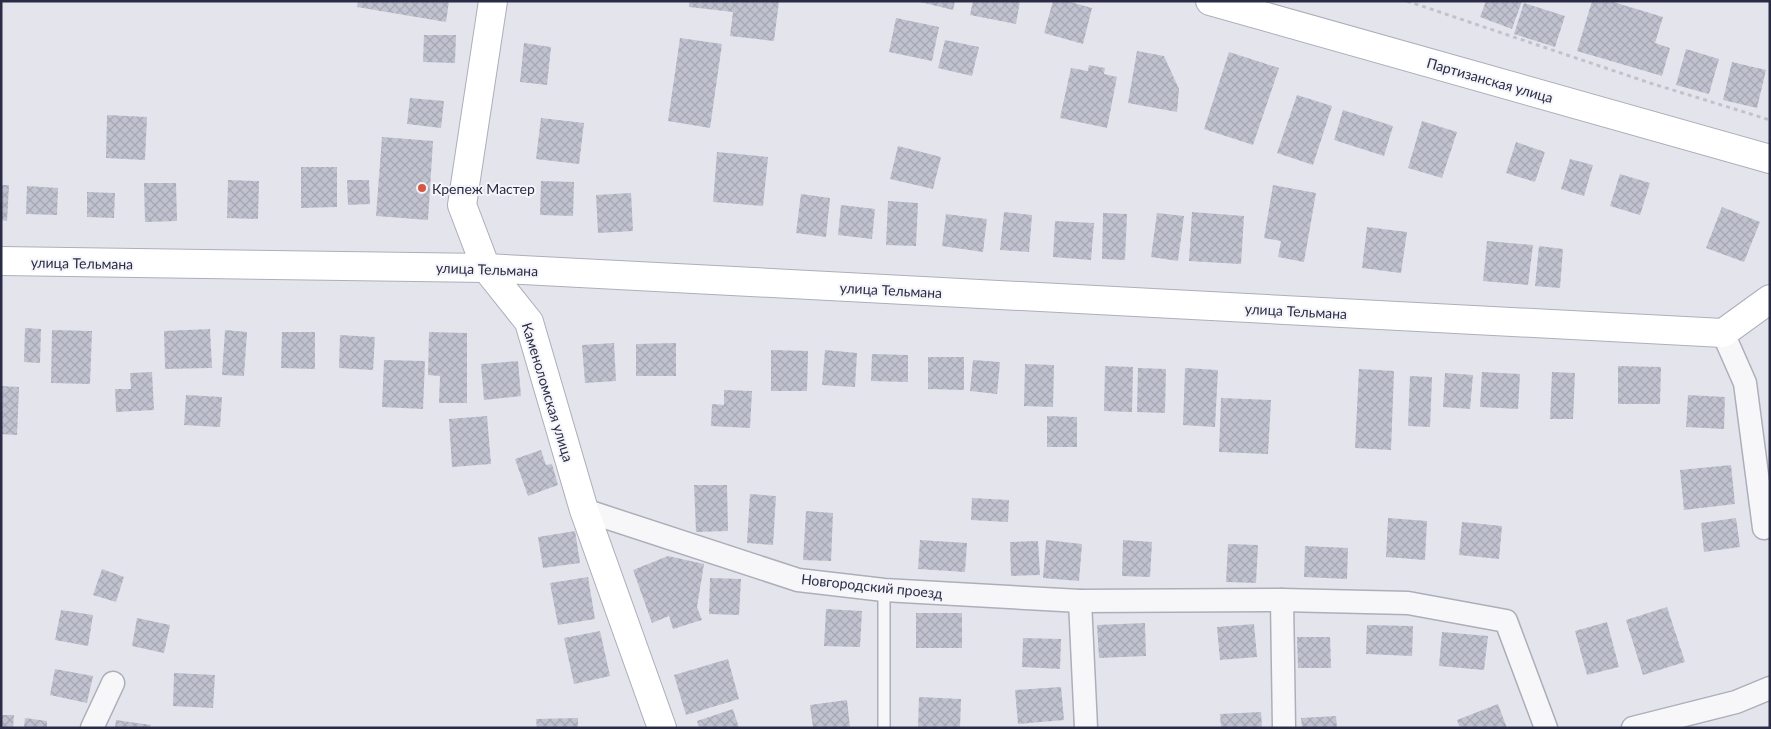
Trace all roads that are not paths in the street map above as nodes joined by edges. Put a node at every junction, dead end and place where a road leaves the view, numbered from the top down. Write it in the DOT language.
graph roads {
  1 [pos="493,1"];
  2 [pos="1210,1"];
  3 [pos="1770,159"];
  4 [pos="1,262"];
  5 [pos="486,268"];
  6 [pos="1770,299"];
  7 [pos="1723,333"];
  8 [pos="584,510"];
  9 [pos="1764,528"];
  10 [pos="884,590"];
  11 [pos="1282,600"];
  12 [pos="1080,601"];
  13 [pos="113,683"];
  14 [pos="1770,688"];
  15 [pos="92,728"];
  16 [pos="662,728"];
  17 [pos="884,728"];
  18 [pos="1086,728"];
  19 [pos="1284,728"];
  20 [pos="1546,728"];
  21 [pos="1633,728"];
  1 -- 5 [label="street, Каменоломская улица"];
  2 -- 3 [label="street, Партизанская улица"];
  4 -- 5 [label="street, улица Тельмана"];
  5 -- 7 [label="street, улица Тельмана"];
  5 -- 8 [label="street, Каменоломская улица"];
  6 -- 7 [label="street"];
  7 -- 9 [label="street"];
  8 -- 10 [label="street, Новгородский проезд"];
  8 -- 16 [label="street, Каменоломская улица"];
  10 -- 12 [label="street, Новгородский проезд"];
  10 -- 17 [label="lane"];
  11 -- 12 [label="street, Новгородский проезд"];
  11 -- 19 [label="street"];
  11 -- 20 [label="street, Новгородский проезд"];
  12 -- 18 [label="street"];
  13 -- 15 [label="street"];
  14 -- 21 [label="street"];
}
